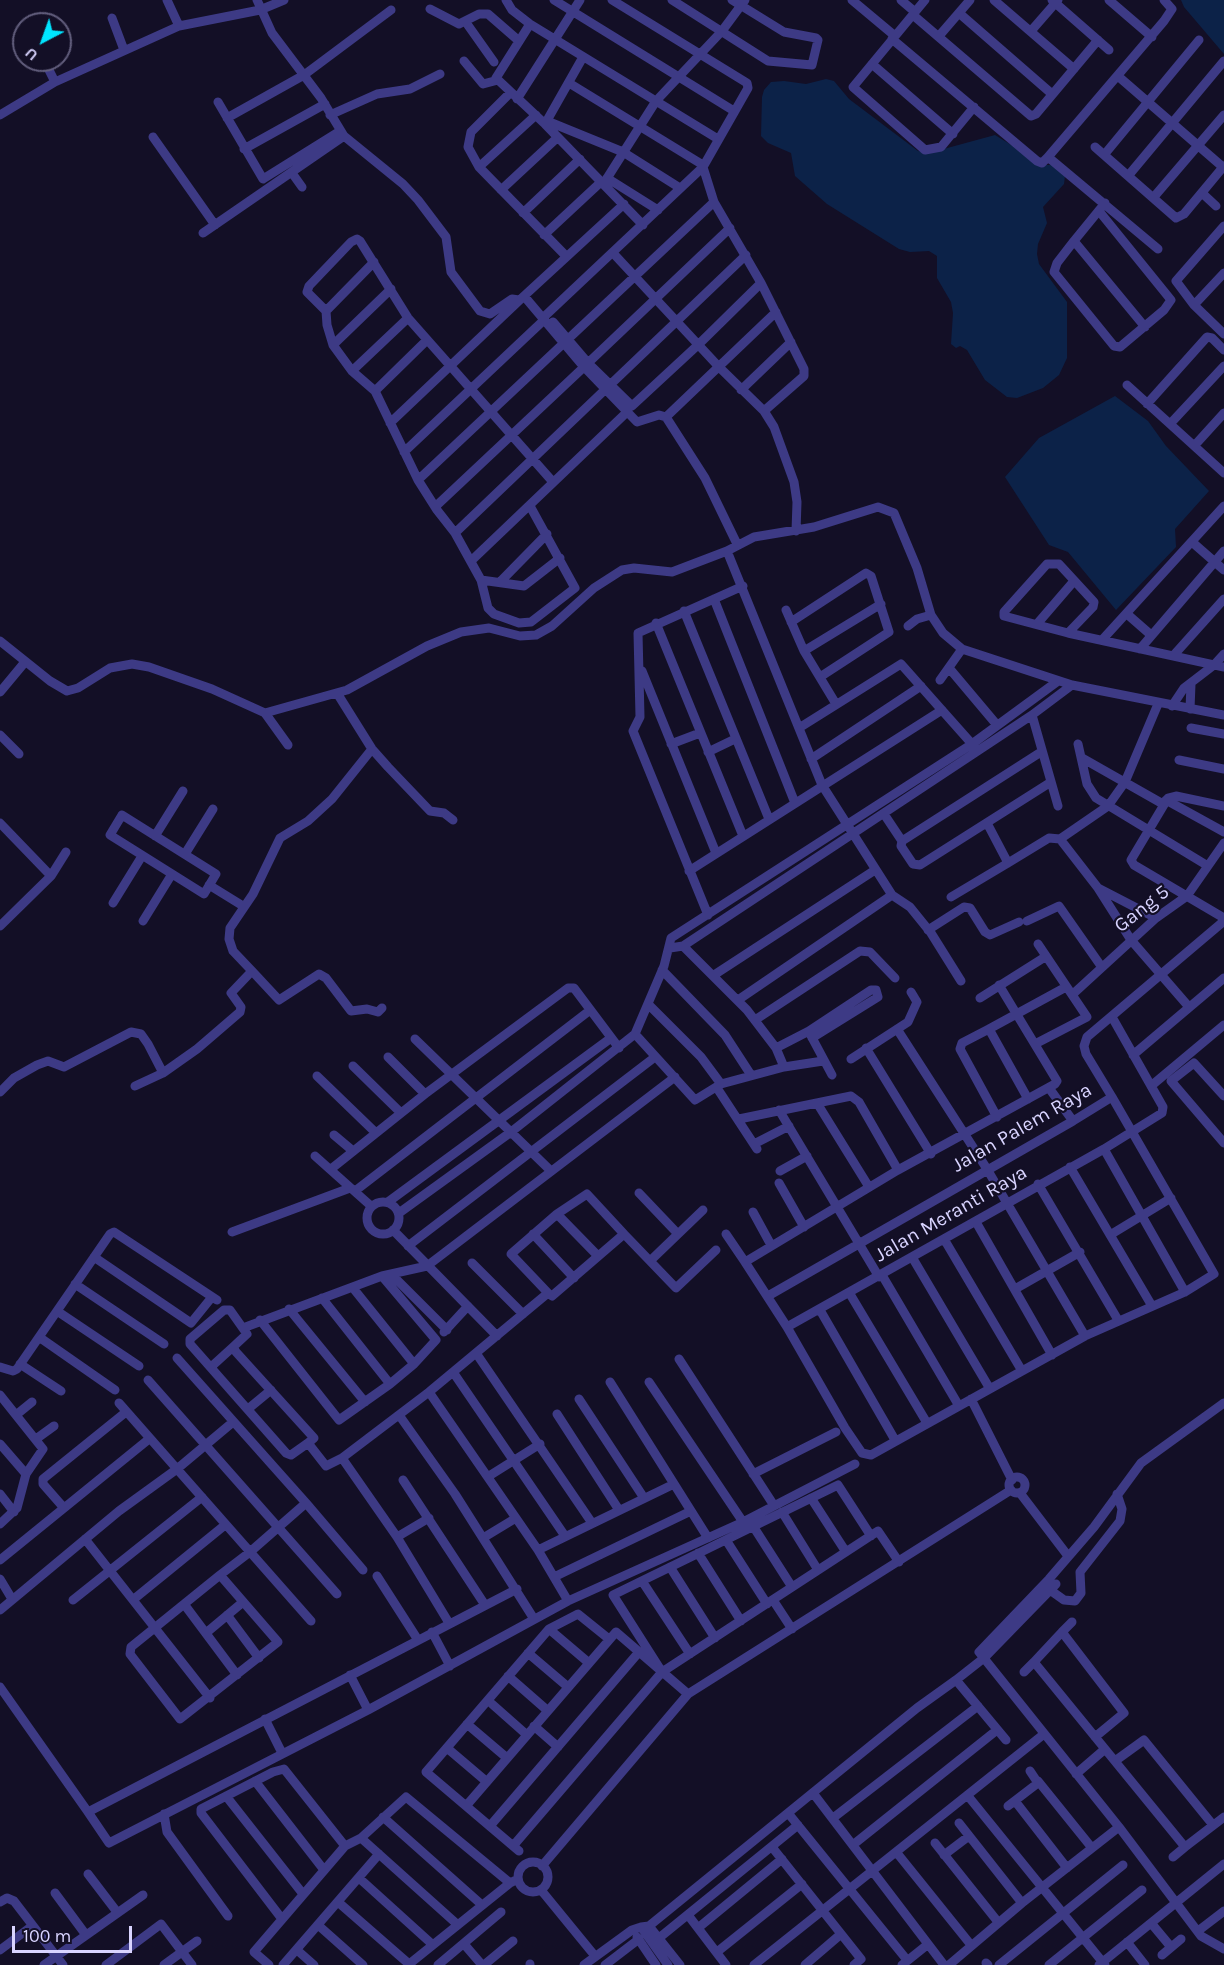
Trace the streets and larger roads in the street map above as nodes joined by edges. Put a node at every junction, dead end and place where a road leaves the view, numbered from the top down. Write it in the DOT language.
graph roads {
  1 [pos="167,0"];
  2 [pos="257,0"];
  3 [pos="284,0"];
  4 [pos="506,0"];
  5 [pos="554,0"];
  6 [pos="580,0"];
  7 [pos="612,0"];
  8 [pos="672,0"];
  9 [pos="732,0"];
  10 [pos="852,0"];
  11 [pos="901,0"];
  12 [pos="925,0"];
  13 [pos="970,0"];
  14 [pos="994,0"];
  15 [pos="1109,0"];
  16 [pos="1164,0"];
  17 [pos="1055,1"];
  18 [pos="743,3"];
  19 [pos="430,9"];
  20 [pos="260,10"];
  21 [pos="391,10"];
  22 [pos="573,12"];
  23 [pos="914,13"];
  24 [pos="959,13"];
  25 [pos="112,18"];
  26 [pos="465,21"];
  27 [pos="530,24"];
  28 [pos="179,26"];
  29 [pos="722,31"];
  30 [pos="1030,31"];
  31 [pos="939,36"];
  32 [pos="1152,37"];
  33 [pos="894,38"];
  34 [pos="556,40"];
  35 [pos="1098,40"];
  36 [pos="1199,40"];
  37 [pos="519,41"];
  38 [pos="124,50"];
  39 [pos="1109,50"];
  40 [pos="702,54"];
  41 [pos="584,57"];
  42 [pos="464,61"];
  43 [pos="1224,61"];
  44 [pos="494,62"];
  45 [pos="872,64"];
  46 [pos="1074,69"];
  47 [pos="50,72"];
  48 [pos="440,74"];
  49 [pos="304,75"];
  50 [pos="677,77"];
  51 [pos="1119,77"];
  52 [pos="497,79"];
  53 [pos="55,82"];
  54 [pos="569,84"];
  55 [pos="1052,94"];
  56 [pos="513,96"];
  57 [pos="656,101"];
  58 [pos="218,102"];
  59 [pos="1147,102"];
  60 [pos="324,104"];
  61 [pos="974,107"];
  62 [pos="734,111"];
  63 [pos="330,115"];
  64 [pos="536,115"];
  65 [pos="1224,115"];
  66 [pos="0,116"];
  67 [pos="227,118"];
  68 [pos="546,122"];
  69 [pos="1172,124"];
  70 [pos="639,126"];
  71 [pos="342,134"];
  72 [pos="953,134"];
  73 [pos="153,137"];
  74 [pos="558,137"];
  75 [pos="718,139"];
  76 [pos="1198,146"];
  77 [pos="1095,147"];
  78 [pos="244,149"];
  79 [pos="623,152"];
  80 [pos="1104,155"];
  81 [pos="1048,157"];
  82 [pos="580,159"];
  83 [pos="703,166"];
  84 [pos="479,167"];
  85 [pos="1224,167"];
  86 [pos="292,173"];
  87 [pos="1128,176"];
  88 [pos="604,181"];
  89 [pos="302,188"];
  90 [pos="680,188"];
  91 [pos="501,190"];
  92 [pos="1202,193"];
  93 [pos="1154,198"];
  94 [pos="714,202"];
  95 [pos="624,204"];
  96 [pos="1102,207"];
  97 [pos="1216,207"];
  98 [pos="658,210"];
  99 [pos="523,213"];
  100 [pos="215,225"];
  101 [pos="643,225"];
  102 [pos="1224,226"];
  103 [pos="730,228"];
  104 [pos="203,233"];
  105 [pos="544,235"];
  106 [pos="1074,241"];
  107 [pos="1158,249"];
  108 [pos="613,253"];
  109 [pos="746,255"];
  110 [pos="566,256"];
  111 [pos="374,262"];
  112 [pos="1224,273"];
  113 [pos="634,276"];
  114 [pos="761,283"];
  115 [pos="391,289"];
  116 [pos="524,296"];
  117 [pos="656,299"];
  118 [pos="1194,305"];
  119 [pos="326,311"];
  120 [pos="776,312"];
  121 [pos="545,317"];
  122 [pos="408,318"];
  123 [pos="1224,320"];
  124 [pos="677,322"];
  125 [pos="1145,327"];
  126 [pos="1220,331"];
  127 [pos="426,341"];
  128 [pos="566,342"];
  129 [pos="791,342"];
  130 [pos="699,344"];
  131 [pos="333,345"];
  132 [pos="1224,350"];
  133 [pos="586,365"];
  134 [pos="448,366"];
  135 [pos="1224,366"];
  136 [pos="719,367"];
  137 [pos="352,371"];
  138 [pos="1126,385"];
  139 [pos="607,387"];
  140 [pos="468,389"];
  141 [pos="741,390"];
  142 [pos="375,391"];
  143 [pos="1147,404"];
  144 [pos="489,411"];
  145 [pos="764,411"];
  146 [pos="626,413"];
  147 [pos="1224,413"];
  148 [pos="666,417"];
  149 [pos="390,423"];
  150 [pos="1170,424"];
  151 [pos="510,435"];
  152 [pos="1194,446"];
  153 [pos="404,452"];
  154 [pos="532,459"];
  155 [pos="1222,466"];
  156 [pos="418,480"];
  157 [pos="553,483"];
  158 [pos="530,506"];
  159 [pos="1224,506"];
  160 [pos="435,507"];
  161 [pos="796,531"];
  162 [pos="455,533"];
  163 [pos="547,534"];
  164 [pos="1192,542"];
  165 [pos="738,544"];
  166 [pos="727,551"];
  167 [pos="1224,551"];
  168 [pos="560,558"];
  169 [pos="471,561"];
  170 [pos="1215,561"];
  171 [pos="1224,570"];
  172 [pos="481,580"];
  173 [pos="1074,581"];
  174 [pos="500,582"];
  175 [pos="743,586"];
  176 [pos="714,599"];
  177 [pos="1224,599"];
  178 [pos="881,603"];
  179 [pos="786,610"];
  180 [pos="684,611"];
  181 [pos="1126,614"];
  182 [pos="931,615"];
  183 [pos="791,622"];
  184 [pos="519,623"];
  185 [pos="656,623"];
  186 [pos="1037,624"];
  187 [pos="908,626"];
  188 [pos="502,630"];
  189 [pos="1068,633"];
  190 [pos="1151,635"];
  191 [pos="0,640"];
  192 [pos="1102,640"];
  193 [pos="962,649"];
  194 [pos="1140,649"];
  195 [pos="804,651"];
  196 [pos="1224,654"];
  197 [pos="1173,656"];
  198 [pos="25,662"];
  199 [pos="1214,665"];
  200 [pos="640,666"];
  201 [pos="1224,667"];
  202 [pos="949,668"];
  203 [pos="820,677"];
  204 [pos="940,680"];
  205 [pos="1058,681"];
  206 [pos="1191,684"];
  207 [pos="1072,685"];
  208 [pos="921,686"];
  209 [pos="0,692"];
  210 [pos="337,693"];
  211 [pos="836,704"];
  212 [pos="1158,704"];
  213 [pos="1172,706"];
  214 [pos="1190,709"];
  215 [pos="942,710"];
  216 [pos="266,713"];
  217 [pos="1032,715"];
  218 [pos="1224,715"];
  219 [pos="1012,722"];
  220 [pos="997,725"];
  221 [pos="799,728"];
  222 [pos="1191,728"];
  223 [pos="700,733"];
  224 [pos="1224,734"];
  225 [pos="0,735"];
  226 [pos="735,739"];
  227 [pos="671,744"];
  228 [pos="972,744"];
  229 [pos="1077,744"];
  230 [pos="288,745"];
  231 [pos="372,749"];
  232 [pos="708,752"];
  233 [pos="1041,752"];
  234 [pos="19,754"];
  235 [pos="1082,758"];
  236 [pos="811,759"];
  237 [pos="1179,760"];
  238 [pos="1224,769"];
  239 [pos="1051,782"];
  240 [pos="1125,782"];
  241 [pos="822,785"];
  242 [pos="183,791"];
  243 [pos="795,802"];
  244 [pos="1164,802"];
  245 [pos="1058,806"];
  246 [pos="1108,806"];
  247 [pos="1224,806"];
  248 [pos="213,809"];
  249 [pos="884,814"];
  250 [pos="769,819"];
  251 [pos="453,820"];
  252 [pos="0,823"];
  253 [pos="987,824"];
  254 [pos="847,825"];
  255 [pos="1149,830"];
  256 [pos="1224,832"];
  257 [pos="853,835"];
  258 [pos="155,836"];
  259 [pos="743,836"];
  260 [pos="1060,839"];
  261 [pos="902,841"];
  262 [pos="1224,843"];
  263 [pos="66,852"];
  264 [pos="716,853"];
  265 [pos="184,854"];
  266 [pos="142,856"];
  267 [pos="1008,863"];
  268 [pos="1208,866"];
  269 [pos="875,870"];
  270 [pos="689,871"];
  271 [pos="172,874"];
  272 [pos="51,876"];
  273 [pos="209,885"];
  274 [pos="1098,888"];
  275 [pos="892,895"];
  276 [pos="1187,896"];
  277 [pos="951,897"];
  278 [pos="113,903"];
  279 [pos="243,906"];
  280 [pos="708,915"];
  281 [pos="1156,918"];
  282 [pos="1224,919"];
  283 [pos="142,921"];
  284 [pos="0,926"];
  285 [pos="928,930"];
  286 [pos="1131,940"];
  287 [pos="1038,944"];
  288 [pos="684,946"];
  289 [pos="670,948"];
  290 [pos="1045,957"];
  291 [pos="1101,966"];
  292 [pos="662,970"];
  293 [pos="252,971"];
  294 [pos="714,975"];
  295 [pos="1161,976"];
  296 [pos="895,978"];
  297 [pos="1224,978"];
  298 [pos="961,981"];
  299 [pos="999,985"];
  300 [pos="1066,987"];
  301 [pos="911,992"];
  302 [pos="1073,994"];
  303 [pos="980,998"];
  304 [pos="738,1000"];
  305 [pos="649,1005"];
  306 [pos="1189,1007"];
  307 [pos="382,1008"];
  308 [pos="589,1011"];
  309 [pos="1017,1015"];
  310 [pos="1087,1017"];
  311 [pos="1112,1017"];
  312 [pos="755,1020"];
  313 [pos="1224,1025"];
  314 [pos="897,1029"];
  315 [pos="989,1029"];
  316 [pos="1097,1030"];
  317 [pos="635,1034"];
  318 [pos="810,1035"];
  319 [pos="611,1038"];
  320 [pos="415,1039"];
  321 [pos="1035,1044"];
  322 [pos="619,1048"];
  323 [pos="776,1048"];
  324 [pos="866,1048"];
  325 [pos="1133,1055"];
  326 [pos="388,1057"];
  327 [pos="655,1057"];
  328 [pos="850,1059"];
  329 [pos="823,1061"];
  330 [pos="353,1066"];
  331 [pos="784,1067"];
  332 [pos="163,1073"];
  333 [pos="452,1075"];
  334 [pos="751,1075"];
  335 [pos="317,1076"];
  336 [pos="832,1076"];
  337 [pos="675,1077"];
  338 [pos="135,1086"];
  339 [pos="719,1086"];
  340 [pos="1151,1086"];
  341 [pos="1049,1088"];
  342 [pos="0,1092"];
  343 [pos="425,1094"];
  344 [pos="1224,1096"];
  345 [pos="1112,1097"];
  346 [pos="475,1098"];
  347 [pos="1028,1099"];
  348 [pos="817,1103"];
  349 [pos="779,1110"];
  350 [pos="401,1113"];
  351 [pos="997,1117"];
  352 [pos="739,1119"];
  353 [pos="500,1121"];
  354 [pos="1073,1121"];
  355 [pos="789,1126"];
  356 [pos="510,1131"];
  357 [pos="1132,1132"];
  358 [pos="376,1133"];
  359 [pos="965,1134"];
  360 [pos="334,1135"];
  361 [pos="1224,1143"];
  362 [pos="1104,1149"];
  363 [pos="353,1151"];
  364 [pos="530,1152"];
  365 [pos="931,1154"];
  366 [pos="315,1156"];
  367 [pos="807,1156"];
  368 [pos="1070,1167"];
  369 [pos="331,1169"];
  370 [pos="987,1169"];
  371 [pos="898,1170"];
  372 [pos="551,1171"];
  373 [pos="780,1171"];
  374 [pos="779,1183"];
  375 [pos="1038,1185"];
  376 [pos="869,1187"];
  377 [pos="352,1190"];
  378 [pos="639,1193"];
  379 [pos="1170,1198"];
  380 [pos="388,1202"];
  381 [pos="1006,1203"];
  382 [pos="371,1206"];
  383 [pos="837,1208"];
  384 [pos="703,1210"];
  385 [pos="753,1212"];
  386 [pos="399,1214"];
  387 [pos="557,1214"];
  388 [pos="1143,1217"];
  389 [pos="975,1222"];
  390 [pos="804,1227"];
  391 [pos="393,1230"];
  392 [pos="232,1232"];
  393 [pos="533,1234"];
  394 [pos="624,1234"];
  395 [pos="678,1234"];
  396 [pos="726,1234"];
  397 [pos="1110,1235"];
  398 [pos="944,1239"];
  399 [pos="859,1243"];
  400 [pos="771,1245"];
  401 [pos="408,1246"];
  402 [pos="716,1250"];
  403 [pos="1080,1252"];
  404 [pos="598,1256"];
  405 [pos="94,1257"];
  406 [pos="912,1257"];
  407 [pos="650,1261"];
  408 [pos="745,1262"];
  409 [pos="472,1263"];
  410 [pos="427,1266"];
  411 [pos="1047,1270"];
  412 [pos="386,1275"];
  413 [pos="881,1276"];
  414 [pos="574,1278"];
  415 [pos="75,1284"];
  416 [pos="353,1288"];
  417 [pos="1015,1289"];
  418 [pos="1185,1292"];
  419 [pos="548,1293"];
  420 [pos="850,1294"];
  421 [pos="768,1296"];
  422 [pos="322,1298"];
  423 [pos="468,1306"];
  424 [pos="1152,1306"];
  425 [pos="289,1309"];
  426 [pos="820,1310"];
  427 [pos="57,1311"];
  428 [pos="523,1314"];
  429 [pos="260,1320"];
  430 [pos="1118,1320"];
  431 [pos="787,1327"];
  432 [pos="243,1328"];
  433 [pos="447,1330"];
  434 [pos="497,1336"];
  435 [pos="1085,1336"];
  436 [pos="39,1337"];
  437 [pos="436,1340"];
  438 [pos="164,1344"];
  439 [pos="233,1347"];
  440 [pos="476,1353"];
  441 [pos="1052,1355"];
  442 [pos="177,1358"];
  443 [pos="679,1359"];
  444 [pos="20,1364"];
  445 [pos="414,1364"];
  446 [pos="139,1366"];
  447 [pos="0,1367"];
  448 [pos="211,1367"];
  449 [pos="1022,1371"];
  450 [pos="453,1372"];
  451 [pos="148,1380"];
  452 [pos="610,1382"];
  453 [pos="650,1382"];
  454 [pos="390,1384"];
  455 [pos="271,1389"];
  456 [pos="990,1389"];
  457 [pos="115,1390"];
  458 [pos="61,1391"];
  459 [pos="429,1392"];
  460 [pos="0,1395"];
  461 [pos="579,1399"];
  462 [pos="970,1399"];
  463 [pos="32,1402"];
  464 [pos="365,1402"];
  465 [pos="119,1403"];
  466 [pos="1224,1403"];
  467 [pos="959,1406"];
  468 [pos="248,1409"];
  469 [pos="126,1412"];
  470 [pos="557,1414"];
  471 [pos="16,1415"];
  472 [pos="399,1415"];
  473 [pos="233,1422"];
  474 [pos="927,1423"];
  475 [pos="54,1426"];
  476 [pos="836,1432"];
  477 [pos="36,1439"];
  478 [pos="149,1439"];
  479 [pos="895,1440"];
  480 [pos="308,1443"];
  481 [pos="0,1444"];
  482 [pos="540,1444"];
  483 [pos="206,1445"];
  484 [pos="342,1458"];
  485 [pos="515,1460"];
  486 [pos="855,1464"];
  487 [pos="177,1469"];
  488 [pos="26,1474"];
  489 [pos="753,1474"];
  490 [pos="489,1476"];
  491 [pos="403,1480"];
  492 [pos="674,1484"];
  493 [pos="1014,1487"];
  494 [pos="0,1494"];
  495 [pos="1117,1494"];
  496 [pos="202,1497"];
  497 [pos="644,1498"];
  498 [pos="811,1498"];
  499 [pos="306,1503"];
  500 [pos="773,1504"];
  501 [pos="64,1508"];
  502 [pos="619,1510"];
  503 [pos="691,1511"];
  504 [pos="14,1512"];
  505 [pos="782,1512"];
  506 [pos="429,1518"];
  507 [pos="516,1518"];
  508 [pos="743,1522"];
  509 [pos="592,1523"];
  510 [pos="0,1524"];
  511 [pos="225,1525"];
  512 [pos="753,1526"];
  513 [pos="278,1528"];
  514 [pos="565,1536"];
  515 [pos="871,1536"];
  516 [pos="397,1537"];
  517 [pos="483,1538"];
  518 [pos="708,1538"];
  519 [pos="85,1539"];
  520 [pos="726,1540"];
  521 [pos="538,1550"];
  522 [pos="250,1552"];
  523 [pos="846,1552"];
  524 [pos="698,1553"];
  525 [pos="1068,1556"];
  526 [pos="0,1560"];
  527 [pos="899,1562"];
  528 [pos="670,1567"];
  529 [pos="112,1570"];
  530 [pos="363,1570"];
  531 [pos="818,1570"];
  532 [pos="220,1575"];
  533 [pos="377,1575"];
  534 [pos="554,1577"];
  535 [pos="0,1579"];
  536 [pos="642,1581"];
  537 [pos="792,1587"];
  538 [pos="517,1589"];
  539 [pos="338,1594"];
  540 [pos="12,1599"];
  541 [pos="134,1599"];
  542 [pos="73,1600"];
  543 [pos="568,1601"];
  544 [pos="243,1602"];
  545 [pos="770,1602"];
  546 [pos="184,1604"];
  547 [pos="485,1605"];
  548 [pos="1029,1606"];
  549 [pos="0,1610"];
  550 [pos="227,1615"];
  551 [pos="534,1619"];
  552 [pos="741,1621"];
  553 [pos="311,1622"];
  554 [pos="1072,1622"];
  555 [pos="449,1623"];
  556 [pos="156,1626"];
  557 [pos="549,1629"];
  558 [pos="792,1629"];
  559 [pos="432,1632"];
  560 [pos="1062,1632"];
  561 [pos="206,1633"];
  562 [pos="715,1638"];
  563 [pos="609,1639"];
  564 [pos="418,1640"];
  565 [pos="639,1652"];
  566 [pos="528,1653"];
  567 [pos="690,1654"];
  568 [pos="259,1658"];
  569 [pos="984,1658"];
  570 [pos="1034,1662"];
  571 [pos="589,1663"];
  572 [pos="450,1666"];
  573 [pos="662,1672"];
  574 [pos="1024,1672"];
  575 [pos="237,1675"];
  576 [pos="350,1675"];
  577 [pos="508,1676"];
  578 [pos="956,1680"];
  579 [pos="0,1687"];
  580 [pos="568,1687"];
  581 [pos="688,1694"];
  582 [pos="210,1698"];
  583 [pos="492,1704"];
  584 [pos="978,1706"];
  585 [pos="368,1710"];
  586 [pos="548,1711"];
  587 [pos="265,1719"];
  588 [pos="467,1724"];
  589 [pos="534,1726"];
  590 [pos="998,1730"];
  591 [pos="1044,1734"];
  592 [pos="527,1735"];
  593 [pos="1095,1737"];
  594 [pos="1006,1740"];
  595 [pos="558,1747"];
  596 [pos="447,1748"];
  597 [pos="1105,1749"];
  598 [pos="282,1753"];
  599 [pos="507,1758"];
  600 [pos="1115,1761"];
  601 [pos="1030,1771"];
  602 [pos="1076,1774"];
  603 [pos="255,1781"];
  604 [pos="1038,1781"];
  605 [pos="487,1782"];
  606 [pos="813,1793"];
  607 [pos="226,1796"];
  608 [pos="968,1796"];
  609 [pos="466,1806"];
  610 [pos="88,1812"];
  611 [pos="788,1813"];
  612 [pos="164,1814"];
  613 [pos="1224,1817"];
  614 [pos="383,1818"];
  615 [pos="833,1818"];
  616 [pos="958,1823"];
  617 [pos="1214,1825"];
  618 [pos="490,1826"];
  619 [pos="798,1826"];
  620 [pos="1119,1827"];
  621 [pos="969,1836"];
  622 [pos="361,1838"];
  623 [pos="935,1843"];
  624 [pos="854,1844"];
  625 [pos="345,1846"];
  626 [pos="772,1847"];
  627 [pos="1185,1847"];
  628 [pos="1092,1848"];
  629 [pos="897,1853"];
  630 [pos="379,1854"];
  631 [pos="944,1856"];
  632 [pos="1173,1857"];
  633 [pos="782,1860"];
  634 [pos="1224,1864"];
  635 [pos="1123,1865"];
  636 [pos="542,1866"];
  637 [pos="1067,1868"];
  638 [pos="324,1870"];
  639 [pos="873,1871"];
  640 [pos="88,1874"];
  641 [pos="359,1878"];
  642 [pos="514,1881"];
  643 [pos="802,1884"];
  644 [pos="849,1888"];
  645 [pos="1043,1889"];
  646 [pos="541,1890"];
  647 [pos="1142,1890"];
  648 [pos="55,1893"];
  649 [pos="303,1894"];
  650 [pos="143,1895"];
  651 [pos="0,1902"];
  652 [pos="338,1902"];
  653 [pos="1022,1903"];
  654 [pos="1177,1903"];
  655 [pos="482,1905"];
  656 [pos="822,1909"];
  657 [pos="1224,1911"];
  658 [pos="117,1912"];
  659 [pos="501,1912"];
  660 [pos="1063,1913"];
  661 [pos="688,1915"];
  662 [pos="228,1916"];
  663 [pos="282,1919"];
  664 [pos="998,1922"];
  665 [pos="1151,1923"];
  666 [pos="318,1925"];
  667 [pos="458,1925"];
  668 [pos="32,1926"];
  669 [pos="641,1927"];
  670 [pos="698,1928"];
  671 [pos="1198,1931"];
  672 [pos="841,1934"];
  673 [pos="86,1935"];
  674 [pos="659,1938"];
  675 [pos="1083,1938"];
  676 [pos="639,1939"];
  677 [pos="1181,1939"];
  678 [pos="197,1941"];
  679 [pos="513,1941"];
  680 [pos="1127,1942"];
  681 [pos="465,1944"];
  682 [pos="434,1945"];
  683 [pos="927,1945"];
  684 [pos="971,1945"];
  685 [pos="1171,1947"];
  686 [pos="1224,1949"];
  687 [pos="0,1950"];
  688 [pos="297,1950"];
  689 [pos="182,1952"];
  690 [pos="717,1952"];
  691 [pos="1162,1955"];
  692 [pos="56,1956"];
  693 [pos="595,1956"];
  694 [pos="904,1962"];
  695 [pos="860,1963"];
  696 [pos="757,1964"];
  697 [pos="1102,1964"];
  698 [pos="44,1965"];
  699 [pos="63,1965"];
  700 [pos="106,1965"];
  701 [pos="164,1965"];
  702 [pos="192,1965"];
  703 [pos="269,1965"];
  704 [pos="283,1965"];
  705 [pos="315,1965"];
  706 [pos="363,1965"];
  707 [pos="413,1965"];
  708 [pos="438,1965"];
  709 [pos="483,1965"];
  710 [pos="584,1965"];
  711 [pos="604,1965"];
  712 [pos="656,1965"];
  713 [pos="668,1965"];
  714 [pos="680,1965"];
  715 [pos="726,1965"];
  716 [pos="805,1965"];
  717 [pos="946,1965"];
  718 [pos="999,1965"];
  719 [pos="1049,1965"];
  720 [pos="1145,1965"];
  1 -- 28 [label="street"];
  2 -- 20 [label="street"];
  3 -- 20 [label="street"];
  4 -- 27 [label="street"];
  5 -- 22 [label="street"];
  6 -- 22 [label="street"];
  7 -- 40 [label="street"];
  8 -- 29 [label="street"];
  9 -- 18 [label="street"];
  10 -- 33 [label="street"];
  11 -- 23 [label="street"];
  12 -- 23 [label="street"];
  13 -- 24 [label="street"];
  14 -- 30 [label="street"];
  15 -- 32 [label="street"];
  16 -- 32 [label="street"];
  17 -- 30 [label="street"];
  17 -- 35 [label="street"];
  18 -- 29 [label="street"];
  18 -- 29 [label="street"];
  19 -- 26 [label="street"];
  20 -- 28 [label="street"];
  20 -- 49 [label="street"];
  21 -- 49 [label="street"];
  22 -- 34 [label="street"];
  22 -- 50 [label="street"];
  23 -- 31 [label="street"];
  23 -- 33 [label="street"];
  24 -- 31 [label="street"];
  24 -- 55 [label="street"];
  25 -- 38 [label="street"];
  26 -- 37 [label="street"];
  26 -- 44 [label="street"];
  27 -- 34 [label="street"];
  27 -- 37 [label="street"];
  28 -- 38 [label="street"];
  29 -- 40 [label="street"];
  30 -- 46 [label="street"];
  31 -- 55 [label="street"];
  32 -- 51 [label="street"];
  33 -- 45 [label="street"];
  33 -- 61 [label="street"];
  34 -- 41 [label="street"];
  34 -- 56 [label="street"];
  35 -- 39 [label="street"];
  35 -- 46 [label="street"];
  36 -- 59 [label="street"];
  37 -- 52 [label="street"];
  38 -- 53 [label="street"];
  40 -- 50 [label="street"];
  40 -- 62 [label="street"];
  41 -- 54 [label="street"];
  41 -- 57 [label="street"];
  42 -- 52 [label="street"];
  43 -- 69 [label="street"];
  45 -- 72 [label="street"];
  45 -- 72 [label="street"];
  46 -- 55 [label="street"];
  47 -- 53 [label="street"];
  48 -- 63 [label="street"];
  49 -- 60 [label="street"];
  49 -- 67 [label="street"];
  50 -- 57 [label="street"];
  50 -- 62 [label="street"];
  51 -- 59 [label="street"];
  51 -- 81 [label="street"];
  52 -- 56 [label="street"];
  53 -- 66 [label="street"];
  54 -- 68 [label="street"];
  54 -- 70 [label="street"];
  56 -- 64 [label="street"];
  56 -- 84 [label="street"];
  57 -- 70 [label="street"];
  57 -- 75 [label="street"];
  58 -- 67 [label="street"];
  59 -- 69 [label="street"];
  59 -- 80 [label="street"];
  60 -- 63 [label="street"];
  60 -- 78 [label="street"];
  61 -- 72 [label="street"];
  61 -- 81 [label="street"];
  62 -- 75 [label="street"];
  63 -- 71 [label="street"];
  64 -- 68 [label="street"];
  64 -- 84 [label="street"];
  65 -- 76 [label="street"];
  67 -- 78 [label="street"];
  68 -- 74 [label="street"];
  68 -- 79 [label="street"];
  69 -- 76 [label="street"];
  69 -- 87 [label="street"];
  70 -- 79 [label="street"];
  70 -- 83 [label="street"];
  71 -- 78 [label="street"];
  71 -- 86 [label="street"];
  71 -- 116 [label="street"];
  73 -- 100 [label="street"];
  74 -- 82 [label="street"];
  74 -- 91 [label="street"];
  75 -- 83 [label="street"];
  76 -- 85 [label="street"];
  76 -- 93 [label="street"];
  77 -- 80 [label="street"];
  79 -- 88 [label="street"];
  79 -- 90 [label="street"];
  80 -- 87 [label="street"];
  81 -- 96 [label="street"];
  82 -- 88 [label="street"];
  82 -- 99 [label="street"];
  83 -- 90 [label="street"];
  83 -- 94 [label="street"];
  84 -- 91 [label="street"];
  85 -- 92 [label="street"];
  86 -- 89 [label="street"];
  86 -- 100 [label="street"];
  87 -- 93 [label="street"];
  88 -- 95 [label="street"];
  88 -- 98 [label="street"];
  88 -- 105 [label="street"];
  90 -- 98 [label="street"];
  91 -- 99 [label="street"];
  92 -- 93 [label="street"];
  92 -- 97 [label="street"];
  94 -- 103 [label="street"];
  94 -- 113 [label="street"];
  95 -- 101 [label="street"];
  95 -- 110 [label="street"];
  96 -- 106 [label="street"];
  96 -- 107 [label="street"];
  96 -- 125 [label="street"];
  98 -- 101 [label="street"];
  99 -- 105 [label="street"];
  100 -- 104 [label="street"];
  101 -- 108 [label="street"];
  102 -- 118 [label="street"];
  103 -- 109 [label="street"];
  103 -- 117 [label="street"];
  105 -- 110 [label="street"];
  106 -- 125 [label="street"];
  106 -- 125 [label="street"];
  108 -- 113 [label="street"];
  108 -- 121 [label="street"];
  109 -- 114 [label="street"];
  109 -- 124 [label="street"];
  110 -- 116 [label="street"];
  111 -- 115 [label="street"];
  111 -- 119 [label="street"];
  111 -- 119 [label="street"];
  112 -- 118 [label="street"];
  113 -- 117 [label="street"];
  113 -- 128 [label="street"];
  114 -- 120 [label="street"];
  114 -- 130 [label="street"];
  115 -- 122 [label="street"];
  115 -- 131 [label="street"];
  116 -- 121 [label="street"];
  116 -- 134 [label="street"];
  117 -- 124 [label="street"];
  117 -- 133 [label="street"];
  118 -- 126 [label="street"];
  119 -- 131 [label="street"];
  120 -- 129 [label="street"];
  120 -- 136 [label="street"];
  121 -- 128 [label="street"];
  121 -- 140 [label="street"];
  122 -- 127 [label="street"];
  122 -- 137 [label="street"];
  123 -- 126 [label="street"];
  124 -- 130 [label="street"];
  124 -- 139 [label="street"];
  127 -- 134 [label="street"];
  127 -- 142 [label="street"];
  128 -- 133 [label="street"];
  128 -- 144 [label="street"];
  129 -- 141 [label="street"];
  129 -- 145 [label="street"];
  130 -- 136 [label="street"];
  130 -- 139 [label="street"];
  131 -- 137 [label="street"];
  132 -- 143 [label="street"];
  133 -- 139 [label="street"];
  133 -- 151 [label="street"];
  134 -- 140 [label="street"];
  134 -- 149 [label="street"];
  135 -- 150 [label="street"];
  136 -- 141 [label="street"];
  136 -- 148 [label="street"];
  137 -- 142 [label="street"];
  138 -- 143 [label="street"];
  139 -- 146 [label="street"];
  139 -- 154 [label="street"];
  140 -- 144 [label="street"];
  140 -- 153 [label="street"];
  141 -- 145 [label="street"];
  142 -- 149 [label="street"];
  143 -- 150 [label="street"];
  144 -- 151 [label="street"];
  144 -- 156 [label="street"];
  145 -- 161 [label="street"];
  146 -- 148 [label="street"];
  146 -- 157 [label="street"];
  147 -- 152 [label="street"];
  148 -- 165 [label="street"];
  149 -- 153 [label="street"];
  150 -- 152 [label="street"];
  151 -- 154 [label="street"];
  151 -- 160 [label="street"];
  152 -- 155 [label="street"];
  153 -- 156 [label="street"];
  154 -- 157 [label="street"];
  154 -- 162 [label="street"];
  156 -- 160 [label="street"];
  157 -- 158 [label="street"];
  158 -- 163 [label="street"];
  158 -- 169 [label="street"];
  159 -- 164 [label="street"];
  160 -- 162 [label="street"];
  161 -- 165 [label="street"];
  161 -- 182 [label="street"];
  162 -- 169 [label="street"];
  163 -- 168 [label="street"];
  163 -- 174 [label="street"];
  164 -- 170 [label="street"];
  164 -- 181 [label="street"];
  165 -- 166 [label="street"];
  166 -- 175 [label="street"];
  166 -- 188 [label="street"];
  167 -- 170 [label="street"];
  168 -- 174 [label="street"];
  168 -- 184 [label="street"];
  169 -- 172 [label="street"];
  170 -- 171 [label="street"];
  170 -- 190 [label="street"];
  172 -- 174 [label="street"];
  172 -- 184 [label="street"];
  173 -- 186 [label="street"];
  173 -- 186 [label="street"];
  173 -- 189 [label="street"];
  175 -- 176 [label="street"];
  175 -- 221 [label="street"];
  176 -- 180 [label="street"];
  176 -- 243 [label="street"];
  177 -- 197 [label="street"];
  178 -- 183 [label="street"];
  178 -- 195 [label="street"];
  178 -- 203 [label="street"];
  179 -- 183 [label="street"];
  180 -- 185 [label="street"];
  180 -- 226 [label="street"];
  181 -- 190 [label="street"];
  181 -- 192 [label="street"];
  182 -- 187 [label="street"];
  182 -- 193 [label="street"];
  183 -- 195 [label="street"];
  184 -- 188 [label="street"];
  185 -- 200 [label="street"];
  185 -- 223 [label="street"];
  186 -- 189 [label="street"];
  188 -- 210 [label="street"];
  189 -- 192 [label="street"];
  190 -- 194 [label="street"];
  191 -- 198 [label="street"];
  192 -- 194 [label="street"];
  193 -- 202 [label="street"];
  193 -- 205 [label="street"];
  194 -- 197 [label="street"];
  195 -- 203 [label="street"];
  196 -- 199 [label="street"];
  197 -- 199 [label="street"];
  198 -- 209 [label="street"];
  198 -- 216 [label="street"];
  199 -- 201 [label="street"];
  199 -- 206 [label="street"];
  200 -- 227 [label="street"];
  200 -- 270 [label="street"];
  202 -- 204 [label="street"];
  202 -- 220 [label="street"];
  203 -- 211 [label="street"];
  205 -- 207 [label="street"];
  205 -- 219 [label="street"];
  206 -- 213 [label="street"];
  206 -- 214 [label="street"];
  207 -- 212 [label="street"];
  207 -- 217 [label="street"];
  208 -- 211 [label="street"];
  208 -- 215 [label="street"];
  208 -- 236 [label="street"];
  210 -- 216 [label="street"];
  210 -- 231 [label="street"];
  211 -- 221 [label="street"];
  212 -- 213 [label="street"];
  212 -- 240 [label="street"];
  213 -- 214 [label="street"];
  214 -- 218 [label="street"];
  215 -- 228 [label="street"];
  215 -- 241 [label="street"];
  216 -- 230 [label="street"];
  217 -- 219 [label="street"];
  217 -- 233 [label="street"];
  219 -- 220 [label="street"];
  219 -- 249 [label="street"];
  220 -- 228 [label="street"];
  221 -- 236 [label="street"];
  222 -- 224 [label="street"];
  223 -- 227 [label="street"];
  223 -- 232 [label="street"];
  225 -- 234 [label="street"];
  226 -- 232 [label="street"];
  226 -- 250 [label="street"];
  227 -- 264 [label="street"];
  228 -- 254 [label="street"];
  229 -- 235 [label="street"];
  231 -- 251 [label="street"];
  231 -- 279 [label="street"];
  232 -- 259 [label="street"];
  233 -- 239 [label="street"];
  233 -- 261 [label="street"];
  235 -- 240 [label="street"];
  235 -- 246 [label="street"];
  236 -- 241 [label="street"];
  237 -- 238 [label="street"];
  239 -- 245 [label="street"];
  239 -- 253 [label="street"];
  240 -- 244 [label="street"];
  240 -- 246 [label="street"];
  241 -- 243 [label="street"];
  241 -- 254 [label="street"];
  242 -- 258 [label="street"];
  243 -- 250 [label="street"];
  244 -- 247 [label="street"];
  244 -- 255 [label="street"];
  244 -- 256 [label="street"];
  246 -- 255 [label="street"];
  246 -- 260 [label="street"];
  248 -- 265 [label="street"];
  249 -- 257 [label="street"];
  249 -- 261 [label="street"];
  250 -- 259 [label="street"];
  252 -- 272 [label="street"];
  253 -- 261 [label="street"];
  253 -- 267 [label="street"];
  254 -- 257 [label="street"];
  254 -- 280 [label="street"];
  255 -- 268 [label="street"];
  255 -- 276 [label="street"];
  257 -- 269 [label="street"];
  257 -- 288 [label="street"];
  258 -- 265 [label="street"];
  258 -- 266 [label="street"];
  259 -- 264 [label="street"];
  260 -- 267 [label="street"];
  260 -- 274 [label="street"];
  262 -- 268 [label="street, Gang 5"];
  263 -- 272 [label="street"];
  264 -- 270 [label="street"];
  265 -- 273 [label="street"];
  266 -- 271 [label="street"];
  266 -- 278 [label="street"];
  267 -- 277 [label="street"];
  268 -- 276 [label="street, Gang 5"];
  269 -- 275 [label="street"];
  269 -- 294 [label="street"];
  270 -- 280 [label="street"];
  271 -- 273 [label="street"];
  271 -- 283 [label="street"];
  272 -- 284 [label="street"];
  273 -- 279 [label="street"];
  274 -- 281 [label="street"];
  274 -- 286 [label="street"];
  275 -- 285 [label="street"];
  275 -- 304 [label="street"];
  276 -- 281 [label="street, Gang 5"];
  276 -- 282 [label="street"];
  279 -- 293 [label="street"];
  280 -- 289 [label="street"];
  281 -- 286 [label="street, Gang 5"];
  282 -- 295 [label="street, Jalan Palem Raya"];
  285 -- 291 [label="street"];
  285 -- 298 [label="street"];
  286 -- 291 [label="street, Gang 5"];
  286 -- 295 [label="street"];
  287 -- 290 [label="street"];
  288 -- 289 [label="street"];
  288 -- 294 [label="street"];
  289 -- 292 [label="street"];
  290 -- 299 [label="street"];
  290 -- 300 [label="street"];
  291 -- 302 [label="street, Gang 5"];
  292 -- 305 [label="street"];
  292 -- 334 [label="street"];
  293 -- 307 [label="street"];
  293 -- 332 [label="street"];
  294 -- 304 [label="street"];
  295 -- 306 [label="street"];
  295 -- 311 [label="street, Jalan Palem Raya"];
  296 -- 312 [label="street"];
  297 -- 306 [label="street"];
  299 -- 303 [label="street"];
  299 -- 309 [label="street"];
  300 -- 302 [label="street"];
  300 -- 309 [label="street"];
  301 -- 314 [label="street"];
  302 -- 310 [label="street"];
  304 -- 312 [label="street"];
  305 -- 317 [label="street"];
  305 -- 339 [label="street"];
  306 -- 325 [label="street"];
  308 -- 319 [label="street"];
  308 -- 333 [label="street"];
  308 -- 346 [label="street"];
  309 -- 315 [label="street"];
  309 -- 321 [label="street"];
  310 -- 316 [label="street"];
  310 -- 321 [label="street"];
  311 -- 316 [label="street, Jalan Palem Raya"];
  311 -- 325 [label="street"];
  312 -- 323 [label="street"];
  313 -- 340 [label="street"];
  314 -- 324 [label="street"];
  314 -- 359 [label="street"];
  315 -- 347 [label="street"];
  315 -- 351 [label="street"];
  316 -- 345 [label="street, Jalan Palem Raya"];
  317 -- 322 [label="street"];
  317 -- 327 [label="street"];
  318 -- 318 [label="street"];
  318 -- 323 [label="street"];
  318 -- 329 [label="street"];
  319 -- 322 [label="street"];
  319 -- 353 [label="street"];
  320 -- 333 [label="street"];
  321 -- 341 [label="street"];
  322 -- 356 [label="street"];
  323 -- 331 [label="street"];
  324 -- 328 [label="street"];
  324 -- 365 [label="street"];
  325 -- 340 [label="street"];
  326 -- 343 [label="street"];
  327 -- 337 [label="street"];
  327 -- 364 [label="street"];
  329 -- 331 [label="street"];
  329 -- 336 [label="street"];
  330 -- 350 [label="street"];
  331 -- 334 [label="street"];
  332 -- 338 [label="street"];
  332 -- 342 [label="street"];
  333 -- 343 [label="street"];
  333 -- 346 [label="street"];
  334 -- 339 [label="street"];
  335 -- 358 [label="street"];
  337 -- 339 [label="street"];
  337 -- 372 [label="street"];
  339 -- 352 [label="street"];
  340 -- 357 [label="street, Jalan Meranti Raya"];
  341 -- 347 [label="street"];
  341 -- 354 [label="street"];
  343 -- 350 [label="street"];
  344 -- 361 [label="street"];
  345 -- 354 [label="street, Jalan Palem Raya"];
  345 -- 357 [label="street"];
  346 -- 353 [label="street"];
  346 -- 377 [label="street"];
  347 -- 351 [label="street"];
  348 -- 349 [label="street"];
  348 -- 371 [label="street"];
  348 -- 376 [label="street"];
  349 -- 352 [label="street"];
  349 -- 355 [label="street"];
  350 -- 358 [label="street"];
  351 -- 359 [label="street"];
  352 -- 355 [label="street"];
  353 -- 356 [label="street"];
  353 -- 380 [label="street"];
  354 -- 370 [label="street, Jalan Palem Raya"];
  355 -- 367 [label="street"];
  356 -- 364 [label="street"];
  356 -- 386 [label="street"];
  357 -- 362 [label="street, Jalan Meranti Raya"];
  357 -- 379 [label="street"];
  358 -- 363 [label="street"];
  359 -- 365 [label="street"];
  359 -- 370 [label="street"];
  360 -- 363 [label="street"];
  362 -- 368 [label="street, Jalan Meranti Raya"];
  362 -- 388 [label="street"];
  363 -- 369 [label="street"];
  364 -- 372 [label="street"];
  364 -- 401 [label="street"];
  365 -- 371 [label="street"];
  366 -- 369 [label="street"];
  367 -- 373 [label="street"];
  367 -- 383 [label="street"];
  368 -- 375 [label="street, Jalan Meranti Raya"];
  368 -- 397 [label="street"];
  369 -- 377 [label="street"];
  370 -- 381 [label="street"];
  370 -- 399 [label="street, Jalan Palem Raya"];
  371 -- 376 [label="street"];
  372 -- 410 [label="street"];
  374 -- 390 [label="street"];
  375 -- 381 [label="street, Jalan Meranti Raya"];
  375 -- 403 [label="street"];
  376 -- 383 [label="street"];
  377 -- 382 [label="street"];
  377 -- 392 [label="street"];
  378 -- 395 [label="street"];
  379 -- 388 [label="street"];
  379 -- 418 [label="street"];
  380 -- 382 [label="street"];
  380 -- 386 [label="street"];
  381 -- 389 [label="street, Jalan Meranti Raya"];
  381 -- 411 [label="street"];
  382 -- 391 [label="street"];
  383 -- 390 [label="street"];
  383 -- 399 [label="street"];
  384 -- 395 [label="street"];
  385 -- 400 [label="street"];
  386 -- 391 [label="street"];
  387 -- 393 [label="street"];
  387 -- 394 [label="street"];
  387 -- 404 [label="street"];
  388 -- 397 [label="street"];
  388 -- 418 [label="street"];
  389 -- 398 [label="street, Jalan Meranti Raya"];
  389 -- 417 [label="street"];
  390 -- 400 [label="street"];
  391 -- 401 [label="street"];
  393 -- 414 [label="street"];
  393 -- 419 [label="street"];
  394 -- 404 [label="street"];
  394 -- 407 [label="street"];
  395 -- 407 [label="street"];
  396 -- 408 [label="street"];
  397 -- 424 [label="street"];
  398 -- 406 [label="street, Jalan Meranti Raya"];
  398 -- 449 [label="street"];
  399 -- 413 [label="street"];
  399 -- 421 [label="street, Jalan Palem Raya"];
  400 -- 408 [label="street"];
  401 -- 410 [label="street"];
  402 -- 407 [label="street"];
  403 -- 411 [label="street"];
  403 -- 430 [label="street"];
  404 -- 414 [label="street"];
  405 -- 405 [label="street"];
  405 -- 415 [label="street"];
  406 -- 413 [label="street, Jalan Meranti Raya"];
  406 -- 456 [label="street"];
  408 -- 421 [label="street"];
  409 -- 428 [label="street"];
  410 -- 412 [label="street"];
  410 -- 423 [label="street"];
  411 -- 417 [label="street"];
  411 -- 435 [label="street"];
  412 -- 416 [label="street"];
  412 -- 433 [label="street"];
  412 -- 437 [label="street"];
  413 -- 420 [label="street, Jalan Meranti Raya"];
  413 -- 467 [label="street"];
  414 -- 419 [label="street"];
  415 -- 427 [label="street"];
  415 -- 438 [label="street"];
  416 -- 422 [label="street"];
  416 -- 445 [label="street"];
  417 -- 441 [label="street"];
  418 -- 424 [label="street"];
  419 -- 428 [label="street"];
  420 -- 426 [label="street, Jalan Meranti Raya"];
  420 -- 474 [label="street"];
  421 -- 431 [label="street"];
  422 -- 425 [label="street"];
  422 -- 454 [label="street"];
  423 -- 433 [label="street"];
  423 -- 434 [label="street"];
  424 -- 430 [label="street"];
  425 -- 429 [label="street"];
  425 -- 464 [label="street"];
  426 -- 431 [label="street, Jalan Meranti Raya"];
  426 -- 479 [label="street"];
  427 -- 436 [label="street"];
  427 -- 446 [label="street"];
  428 -- 434 [label="street"];
  429 -- 432 [label="street"];
  429 -- 464 [label="street"];
  430 -- 435 [label="street"];
  431 -- 479 [label="street"];
  432 -- 439 [label="street"];
  432 -- 448 [label="street"];
  433 -- 437 [label="street"];
  434 -- 440 [label="street"];
  435 -- 441 [label="street"];
  436 -- 444 [label="street"];
  436 -- 457 [label="street"];
  437 -- 445 [label="street"];
  439 -- 448 [label="street"];
  439 -- 455 [label="street"];
  440 -- 450 [label="street"];
  440 -- 482 [label="street"];
  441 -- 449 [label="street"];
  442 -- 473 [label="street"];
  443 -- 489 [label="street"];
  444 -- 447 [label="street"];
  444 -- 458 [label="street"];
  445 -- 454 [label="street"];
  448 -- 468 [label="street"];
  449 -- 456 [label="street"];
  450 -- 459 [label="street"];
  450 -- 485 [label="street"];
  451 -- 483 [label="street"];
  452 -- 492 [label="street"];
  453 -- 508 [label="street"];
  454 -- 464 [label="street"];
  455 -- 468 [label="street"];
  455 -- 480 [label="street"];
  456 -- 462 [label="street"];
  459 -- 472 [label="street"];
  459 -- 490 [label="street"];
  460 -- 471 [label="street"];
  461 -- 497 [label="street"];
  462 -- 467 [label="street"];
  462 -- 493 [label="street"];
  463 -- 471 [label="street"];
  465 -- 469 [label="street"];
  466 -- 495 [label="street"];
  467 -- 474 [label="street"];
  468 -- 480 [label="street"];
  469 -- 478 [label="street"];
  469 -- 501 [label="street"];
  470 -- 502 [label="street"];
  471 -- 477 [label="street"];
  472 -- 484 [label="street"];
  472 -- 517 [label="street"];
  473 -- 483 [label="street"];
  473 -- 499 [label="street"];
  474 -- 479 [label="street"];
  475 -- 477 [label="street"];
  476 -- 489 [label="street"];
  477 -- 488 [label="street"];
  478 -- 487 [label="street"];
  478 -- 501 [label="street"];
  480 -- 484 [label="street"];
  481 -- 488 [label="street"];
  482 -- 485 [label="street"];
  482 -- 509 [label="street"];
  483 -- 487 [label="street"];
  483 -- 513 [label="street"];
  484 -- 516 [label="street"];
  485 -- 490 [label="street"];
  485 -- 514 [label="street"];
  486 -- 500 [label="street"];
  487 -- 496 [label="street"];
  487 -- 519 [label="street"];
  488 -- 504 [label="street"];
  489 -- 500 [label="street"];
  490 -- 507 [label="street"];
  491 -- 506 [label="street"];
  492 -- 497 [label="street"];
  492 -- 503 [label="street"];
  493 -- 525 [label="street"];
  493 -- 527 [label="street"];
  494 -- 504 [label="street"];
  495 -- 525 [label="street"];
  495 -- 548 [label="street"];
  496 -- 511 [label="street"];
  496 -- 529 [label="street"];
  497 -- 502 [label="street"];
  498 -- 505 [label="street"];
  498 -- 515 [label="street"];
  498 -- 523 [label="street"];
  499 -- 513 [label="street"];
  499 -- 530 [label="street"];
  500 -- 508 [label="street"];
  501 -- 526 [label="street"];
  502 -- 509 [label="street"];
  503 -- 518 [label="street"];
  503 -- 534 [label="street"];
  504 -- 510 [label="street"];
  505 -- 512 [label="street"];
  505 -- 531 [label="street"];
  506 -- 516 [label="street"];
  506 -- 547 [label="street"];
  507 -- 517 [label="street"];
  507 -- 521 [label="street"];
  508 -- 518 [label="street"];
  509 -- 514 [label="street"];
  511 -- 522 [label="street"];
  511 -- 541 [label="street"];
  512 -- 520 [label="street"];
  512 -- 537 [label="street"];
  513 -- 522 [label="street"];
  513 -- 539 [label="street"];
  514 -- 521 [label="street"];
  515 -- 523 [label="street"];
  515 -- 527 [label="street"];
  516 -- 555 [label="street"];
  517 -- 538 [label="street"];
  518 -- 543 [label="street"];
  519 -- 529 [label="street"];
  519 -- 540 [label="street"];
  520 -- 524 [label="street"];
  520 -- 545 [label="street"];
  521 -- 534 [label="street"];
  522 -- 532 [label="street"];
  522 -- 553 [label="street"];
  523 -- 531 [label="street"];
  524 -- 528 [label="street"];
  524 -- 552 [label="street"];
  525 -- 548 [label="street"];
  527 -- 558 [label="street"];
  528 -- 536 [label="street"];
  528 -- 562 [label="street"];
  529 -- 541 [label="street"];
  529 -- 542 [label="street"];
  531 -- 537 [label="street"];
  532 -- 544 [label="street"];
  532 -- 546 [label="street"];
  533 -- 564 [label="street"];
  534 -- 543 [label="street"];
  535 -- 540 [label="street"];
  536 -- 567 [label="street"];
  536 -- 573 [label="street"];
  537 -- 545 [label="street"];
  538 -- 547 [label="street"];
  538 -- 551 [label="street"];
  540 -- 549 [label="street"];
  541 -- 556 [label="street"];
  543 -- 551 [label="street"];
  544 -- 550 [label="street"];
  544 -- 568 [label="street"];
  545 -- 552 [label="street"];
  545 -- 558 [label="street"];
  546 -- 556 [label="street"];
  546 -- 561 [label="street"];
  547 -- 555 [label="street"];
  548 -- 569 [label="street"];
  550 -- 561 [label="street"];
  550 -- 568 [label="street"];
  551 -- 572 [label="street"];
  552 -- 562 [label="street"];
  554 -- 560 [label="street"];
  555 -- 559 [label="street"];
  556 -- 582 [label="street"];
  556 -- 582 [label="street"];
  557 -- 563 [label="street"];
  557 -- 566 [label="street"];
  557 -- 571 [label="street"];
  558 -- 581 [label="street"];
  559 -- 564 [label="street"];
  559 -- 572 [label="street"];
  560 -- 570 [label="street"];
  560 -- 593 [label="street"];
  561 -- 575 [label="street"];
  562 -- 567 [label="street"];
  563 -- 565 [label="street"];
  563 -- 571 [label="street"];
  564 -- 576 [label="street"];
  565 -- 573 [label="street"];
  565 -- 595 [label="street"];
  566 -- 577 [label="street"];
  566 -- 580 [label="street"];
  567 -- 573 [label="street"];
  568 -- 575 [label="street"];
  569 -- 578 [label="street"];
  569 -- 591 [label="street"];
  570 -- 574 [label="street"];
  570 -- 593 [label="street"];
  571 -- 580 [label="street"];
  572 -- 585 [label="street"];
  573 -- 581 [label="street"];
  573 -- 618 [label="street"];
  575 -- 582 [label="street"];
  576 -- 585 [label="street"];
  576 -- 587 [label="street"];
  577 -- 586 [label="street"];
  577 -- 588 [label="street"];
  578 -- 584 [label="street"];
  578 -- 606 [label="street"];
  579 -- 610 [label="street"];
  580 -- 586 [label="street"];
  581 -- 636 [label="street"];
  583 -- 592 [label="street"];
  584 -- 590 [label="street"];
  584 -- 615 [label="street"];
  585 -- 598 [label="street"];
  586 -- 589 [label="street"];
  587 -- 598 [label="street"];
  587 -- 610 [label="street"];
  588 -- 596 [label="street"];
  588 -- 599 [label="street"];
  589 -- 592 [label="street"];
  589 -- 595 [label="street"];
  590 -- 594 [label="street"];
  590 -- 624 [label="street"];
  591 -- 602 [label="street"];
  591 -- 608 [label="street"];
  592 -- 599 [label="street"];
  593 -- 597 [label="street"];
  595 -- 618 [label="street"];
  596 -- 605 [label="street"];
  596 -- 609 [label="street"];
  597 -- 600 [label="street"];
  597 -- 602 [label="street"];
  598 -- 612 [label="street"];
  599 -- 605 [label="street"];
  600 -- 617 [label="street"];
  600 -- 627 [label="street"];
  601 -- 604 [label="street"];
  602 -- 620 [label="street"];
  603 -- 607 [label="street"];
  603 -- 625 [label="street"];
  603 -- 638 [label="street"];
  604 -- 628 [label="street"];
  604 -- 637 [label="street"];
  605 -- 609 [label="street"];
  606 -- 611 [label="street"];
  606 -- 615 [label="street"];
  607 -- 649 [label="street"];
  607 -- 663 [label="street"];
  608 -- 629 [label="street"];
  608 -- 645 [label="street"];
  609 -- 618 [label="street"];
  610 -- 612 [label="street"];
  611 -- 619 [label="street"];
  611 -- 669 [label="street"];
  612 -- 662 [label="street"];
  613 -- 617 [label="street"];
  614 -- 622 [label="street"];
  614 -- 642 [label="street"];
  614 -- 655 [label="street"];
  615 -- 624 [label="street"];
  616 -- 621 [label="street"];
  617 -- 627 [label="street"];
  619 -- 626 [label="street"];
  619 -- 644 [label="street"];
  620 -- 628 [label="street"];
  620 -- 654 [label="street"];
  621 -- 631 [label="street"];
  621 -- 653 [label="street"];
  622 -- 625 [label="street"];
  622 -- 630 [label="street"];
  623 -- 631 [label="street"];
  624 -- 639 [label="street"];
  625 -- 638 [label="street"];
  626 -- 633 [label="street"];
  626 -- 661 [label="street"];
  627 -- 632 [label="street"];
  628 -- 637 [label="street"];
  629 -- 639 [label="street"];
  629 -- 684 [label="street"];
  630 -- 641 [label="street"];
  630 -- 667 [label="street"];
  631 -- 664 [label="street"];
  633 -- 643 [label="street"];
  633 -- 670 [label="street"];
  634 -- 654 [label="street"];
  635 -- 660 [label="street"];
  636 -- 642 [label="street"];
  636 -- 646 [label="street"];
  637 -- 645 [label="street"];
  638 -- 649 [label="street"];
  639 -- 644 [label="street"];
  639 -- 683 [label="street"];
  640 -- 658 [label="street"];
  641 -- 652 [label="street"];
  641 -- 682 [label="street"];
  642 -- 646 [label="street"];
  642 -- 655 [label="street"];
  643 -- 656 [label="street"];
  643 -- 690 [label="street"];
  644 -- 656 [label="street"];
  644 -- 694 [label="street"];
  645 -- 653 [label="street"];
  645 -- 660 [label="street"];
  646 -- 693 [label="street"];
  647 -- 675 [label="street"];
  648 -- 673 [label="street"];
  649 -- 663 [label="street"];
  650 -- 658 [label="street"];
  651 -- 668 [label="street"];
  652 -- 666 [label="street"];
  652 -- 707 [label="street"];
  653 -- 664 [label="street"];
  654 -- 665 [label="street"];
  654 -- 671 [label="street"];
  655 -- 667 [label="street"];
  656 -- 672 [label="street"];
  656 -- 696 [label="street"];
  657 -- 671 [label="street"];
  658 -- 673 [label="street"];
  659 -- 681 [label="street"];
  660 -- 675 [label="street"];
  660 -- 718 [label="street"];
  661 -- 670 [label="street"];
  661 -- 674 [label="street"];
  663 -- 703 [label="street"];
  664 -- 684 [label="street"];
  665 -- 680 [label="street"];
  665 -- 685 [label="street"];
  666 -- 688 [label="street"];
  666 -- 706 [label="street"];
  667 -- 682 [label="street"];
  668 -- 687 [label="street"];
  668 -- 692 [label="street"];
  669 -- 674 [label="street"];
  669 -- 676 [label="street"];
  669 -- 693 [label="street"];
  669 -- 713 [label="street"];
  670 -- 690 [label="street"];
  671 -- 686 [label="street"];
  672 -- 695 [label="street"];
  672 -- 716 [label="street"];
  673 -- 692 [label="street"];
  674 -- 714 [label="street"];
  675 -- 697 [label="street"];
  675 -- 719 [label="street"];
  676 -- 711 [label="street"];
  676 -- 712 [label="street"];
  677 -- 685 [label="street"];
  678 -- 689 [label="street"];
  679 -- 709 [label="street"];
  680 -- 697 [label="street"];
  680 -- 720 [label="street"];
  681 -- 708 [label="street"];
  681 -- 709 [label="street"];
  682 -- 707 [label="street"];
  683 -- 694 [label="street"];
  683 -- 717 [label="street"];
  684 -- 717 [label="street"];
  685 -- 691 [label="street"];
  688 -- 704 [label="street"];
  688 -- 705 [label="street"];
  689 -- 700 [label="street"];
  689 -- 701 [label="street"];
  689 -- 702 [label="street"];
  690 -- 715 [label="street"];
  692 -- 698 [label="street"];
  692 -- 699 [label="street"];
  693 -- 710 [label="street"];
}
